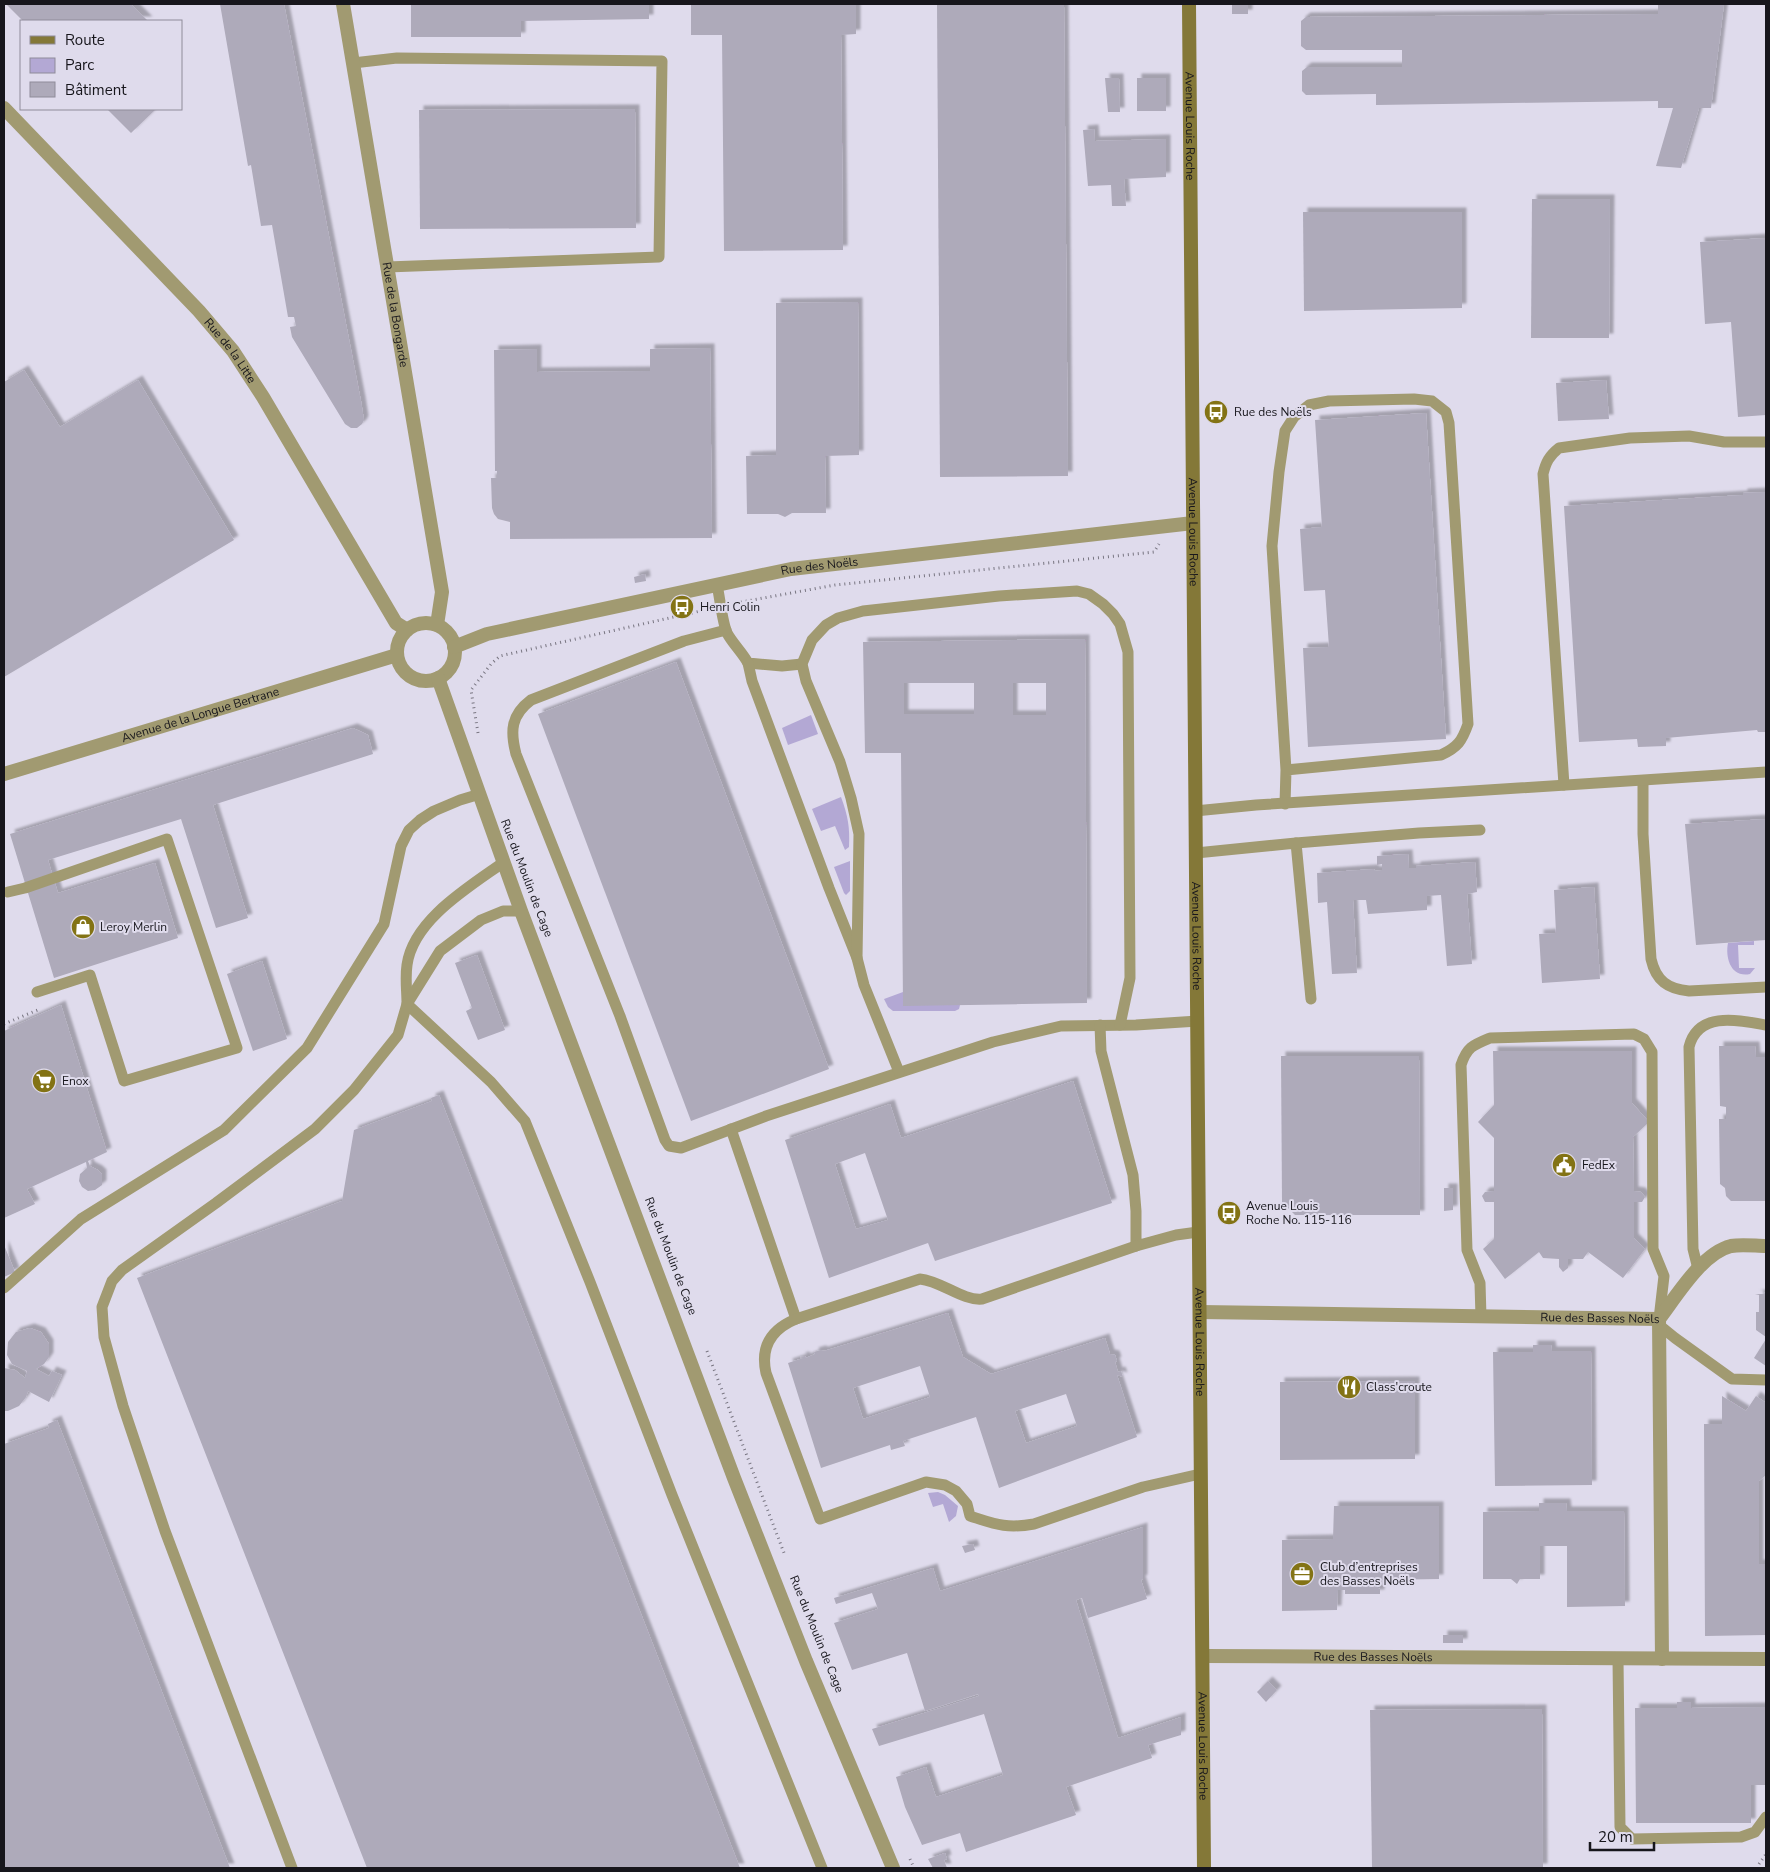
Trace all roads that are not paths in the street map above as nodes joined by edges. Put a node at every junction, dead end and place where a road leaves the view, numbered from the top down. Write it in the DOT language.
graph roads {
  1 [pos="343,4"];
  2 [pos="1189,4"];
  3 [pos="353,62"];
  4 [pos="4,108"];
  5 [pos="388,267"];
  6 [pos="1766,442"];
  7 [pos="1193,523"];
  8 [pos="717,585"];
  9 [pos="437,626"];
  10 [pos="407,630"];
  11 [pos="726,630"];
  12 [pos="454,647"];
  13 [pos="397,654"];
  14 [pos="748,663"];
  15 [pos="802,664"];
  16 [pos="438,678"];
  17 [pos="1286,770"];
  18 [pos="1766,772"];
  19 [pos="4,774"];
  20 [pos="1642,781"];
  21 [pos="1564,785"];
  22 [pos="480,794"];
  23 [pos="1285,804"];
  24 [pos="1194,812"];
  25 [pos="1480,830"];
  26 [pos="1296,843"];
  27 [pos="1196,853"];
  28 [pos="504,862"];
  29 [pos="8,892"];
  30 [pos="521,911"];
  31 [pos="857,958"];
  32 [pos="1766,987"];
  33 [pos="37,992"];
  34 [pos="1311,999"];
  35 [pos="407,1004"];
  36 [pos="1198,1021"];
  37 [pos="1100,1025"];
  38 [pos="1120,1025"];
  39 [pos="1766,1025"];
  40 [pos="899,1072"];
  41 [pos="730,1129"];
  42 [pos="1198,1232"];
  43 [pos="1136,1246"];
  44 [pos="1766,1246"];
  45 [pos="1698,1269"];
  46 [pos="4,1288"];
  47 [pos="1200,1312"];
  48 [pos="1481,1317"];
  49 [pos="796,1319"];
  50 [pos="1659,1322"];
  51 [pos="1766,1380"];
  52 [pos="1200,1474"];
  53 [pos="1203,1656"];
  54 [pos="1618,1659"];
  55 [pos="1662,1659"];
  56 [pos="1766,1659"];
  57 [pos="1766,1817"];
  58 [pos="292,1868"];
  59 [pos="822,1868"];
  60 [pos="893,1868"];
  61 [pos="1204,1868"];
  1 -- 3 [label="street, Rue de la Bongarde"];
  2 -- 7 [label="main road, Avenue Louis Roche"];
  3 -- 5 [label="street, Rue de la Bongarde"];
  3 -- 5 [label="lane"];
  4 -- 10 [label="street, Rue de la Litte"];
  5 -- 9 [label="street, Rue de la Bongarde"];
  6 -- 21 [label="lane"];
  7 -- 8 [label="street, Rue des Noëls"];
  7 -- 24 [label="main road, Avenue Louis Roche"];
  8 -- 11 [label="lane"];
  8 -- 12 [label="street, Rue des Noëls"];
  9 -- 10 [label="street"];
  9 -- 12 [label="street"];
  10 -- 13 [label="street"];
  11 -- 14 [label="lane"];
  11 -- 41 [label="lane"];
  12 -- 16 [label="street"];
  13 -- 16 [label="street"];
  13 -- 19 [label="street, Avenue de la Longue Bertrane"];
  14 -- 15 [label="lane"];
  14 -- 31 [label="lane"];
  15 -- 31 [label="lane"];
  15 -- 38 [label="lane"];
  16 -- 22 [label="street, Rue du Moulin de Cage"];
  17 -- 17 [label="lane"];
  17 -- 23 [label="lane"];
  18 -- 20 [label="lane"];
  20 -- 21 [label="lane"];
  20 -- 32 [label="lane"];
  21 -- 23 [label="lane"];
  22 -- 28 [label="street, Rue du Moulin de Cage"];
  22 -- 46 [label="lane"];
  23 -- 24 [label="lane"];
  24 -- 27 [label="main road, Avenue Louis Roche"];
  25 -- 26 [label="lane"];
  26 -- 27 [label="lane"];
  26 -- 34 [label="lane"];
  27 -- 36 [label="main road, Avenue Louis Roche"];
  28 -- 30 [label="street, Rue du Moulin de Cage"];
  28 -- 35 [label="lane"];
  29 -- 33 [label="lane"];
  30 -- 35 [label="lane"];
  30 -- 60 [label="street, Rue du Moulin de Cage"];
  31 -- 40 [label="lane"];
  35 -- 58 [label="lane"];
  35 -- 59 [label="lane"];
  36 -- 38 [label="lane"];
  36 -- 42 [label="main road, Avenue Louis Roche"];
  37 -- 38 [label="lane"];
  37 -- 40 [label="lane"];
  37 -- 43 [label="lane"];
  39 -- 45 [label="lane"];
  40 -- 41 [label="lane"];
  41 -- 49 [label="lane"];
  42 -- 43 [label="lane"];
  42 -- 47 [label="main road, Avenue Louis Roche"];
  43 -- 49 [label="lane"];
  44 -- 45 [label="street"];
  45 -- 50 [label="street"];
  47 -- 48 [label="street, Rue des Basses Noëls"];
  47 -- 52 [label="main road, Avenue Louis Roche"];
  48 -- 50 [label="street, Rue des Basses Noëls"];
  48 -- 50 [label="lane"];
  49 -- 52 [label="lane"];
  50 -- 51 [label="lane"];
  50 -- 55 [label="street, Rue des Basses Noëls"];
  52 -- 53 [label="main road, Avenue Louis Roche"];
  53 -- 54 [label="street, Rue des Basses Noëls"];
  53 -- 61 [label="main road, Avenue Louis Roche"];
  54 -- 55 [label="street, Rue des Basses Noëls"];
  54 -- 57 [label="lane"];
  55 -- 56 [label="street, Rue des Basses Noëls"];
}
